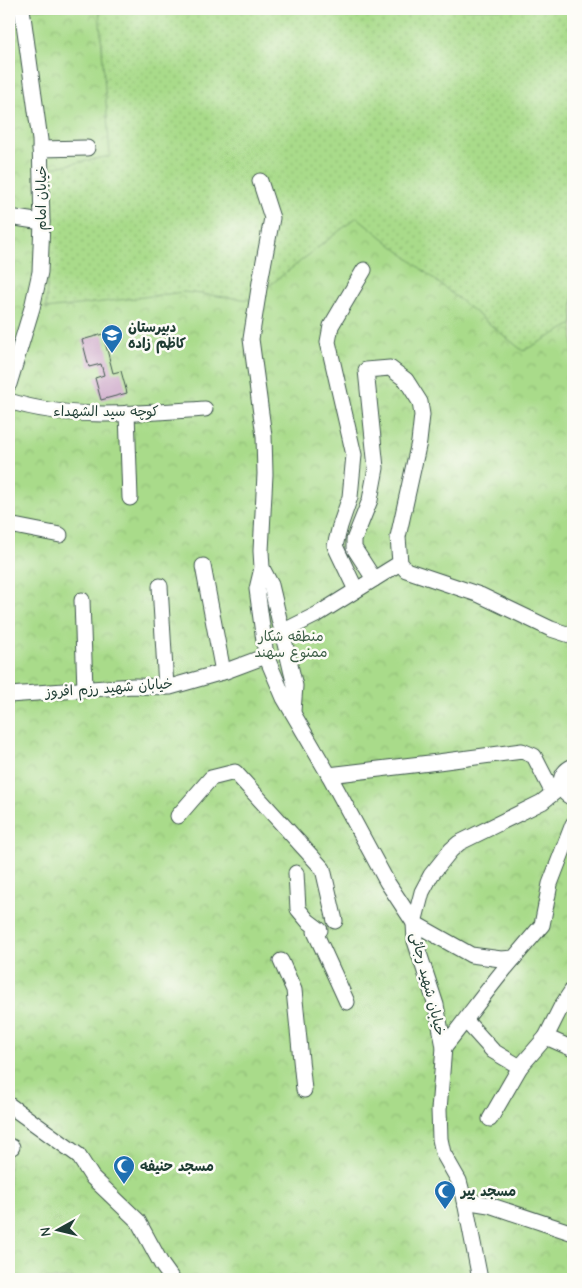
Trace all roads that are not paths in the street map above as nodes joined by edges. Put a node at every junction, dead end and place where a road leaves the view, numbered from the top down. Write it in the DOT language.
graph roads {
  1 [pos="22,9"];
  2 [pos="87,148"];
  3 [pos="40,149"];
  4 [pos="260,180"];
  5 [pos="9,217"];
  6 [pos="42,222"];
  7 [pos="364,270"];
  8 [pos="9,384"];
  9 [pos="9,401"];
  10 [pos="205,409"];
  11 [pos="127,413"];
  12 [pos="130,498"];
  13 [pos="9,525"];
  14 [pos="60,536"];
  15 [pos="400,563"];
  16 [pos="202,566"];
  17 [pos="262,568"];
  18 [pos="374,579"];
  19 [pos="160,586"];
  20 [pos="356,590"];
  21 [pos="82,600"];
  22 [pos="282,632"];
  23 [pos="573,636"];
  24 [pos="266,656"];
  25 [pos="223,672"];
  26 [pos="166,687"];
  27 [pos="85,690"];
  28 [pos="9,695"];
  29 [pos="293,712"];
  30 [pos="573,766"];
  31 [pos="329,775"];
  32 [pos="557,790"];
  33 [pos="573,798"];
  34 [pos="178,816"];
  35 [pos="573,824"];
  36 [pos="296,873"];
  37 [pos="335,921"];
  38 [pos="414,923"];
  39 [pos="514,958"];
  40 [pos="281,961"];
  41 [pos="573,989"];
  42 [pos="347,1002"];
  43 [pos="466,1021"];
  44 [pos="546,1037"];
  45 [pos="444,1047"];
  46 [pos="573,1048"];
  47 [pos="520,1067"];
  48 [pos="304,1090"];
  49 [pos="9,1105"];
  50 [pos="490,1119"];
  51 [pos="464,1201"];
  52 [pos="573,1233"];
  53 [pos="172,1279"];
  54 [pos="480,1279"];
  1 -- 3 [label="street, خیابان امام"];
  2 -- 3 [label="street"];
  3 -- 6 [label="street, خیابان امام"];
  4 -- 17 [label="street"];
  5 -- 6 [label="street"];
  6 -- 8 [label="street, خیابان امام"];
  7 -- 20 [label="street"];
  9 -- 11 [label="street, کوچه سید الشهداء"];
  10 -- 11 [label="street, کوچه سید الشهداء"];
  11 -- 12 [label="street"];
  13 -- 14 [label="street"];
  15 -- 18 [label="street"];
  15 -- 18 [label="street"];
  15 -- 23 [label="street"];
  16 -- 25 [label="street"];
  17 -- 22 [label="street"];
  17 -- 24 [label="street"];
  18 -- 20 [label="street"];
  19 -- 26 [label="street"];
  20 -- 22 [label="street"];
  21 -- 27 [label="street"];
  22 -- 29 [label="street"];
  24 -- 25 [label="street, خیابان شهید رزم افروز"];
  24 -- 29 [label="street"];
  25 -- 26 [label="street, خیابان شهید رزم افروز"];
  26 -- 27 [label="street, خیابان شهید رزم افروز"];
  27 -- 28 [label="street, خیابان شهید رزم افروز"];
  29 -- 31 [label="street"];
  30 -- 32 [label="street"];
  31 -- 32 [label="street"];
  31 -- 38 [label="street"];
  32 -- 33 [label="street"];
  32 -- 38 [label="street"];
  34 -- 37 [label="street"];
  35 -- 39 [label="street"];
  36 -- 42 [label="street"];
  38 -- 39 [label="street"];
  38 -- 45 [label="street, خیابان شهید رجائی"];
  39 -- 43 [label="street"];
  40 -- 48 [label="street"];
  41 -- 44 [label="street"];
  43 -- 45 [label="street"];
  43 -- 47 [label="street"];
  44 -- 46 [label="street"];
  44 -- 47 [label="street"];
  45 -- 51 [label="street, خیابان شهید رجائی"];
  47 -- 50 [label="street"];
  49 -- 53 [label="street"];
  51 -- 52 [label="street"];
  51 -- 54 [label="street, خیابان شهید رجائی"];
}
